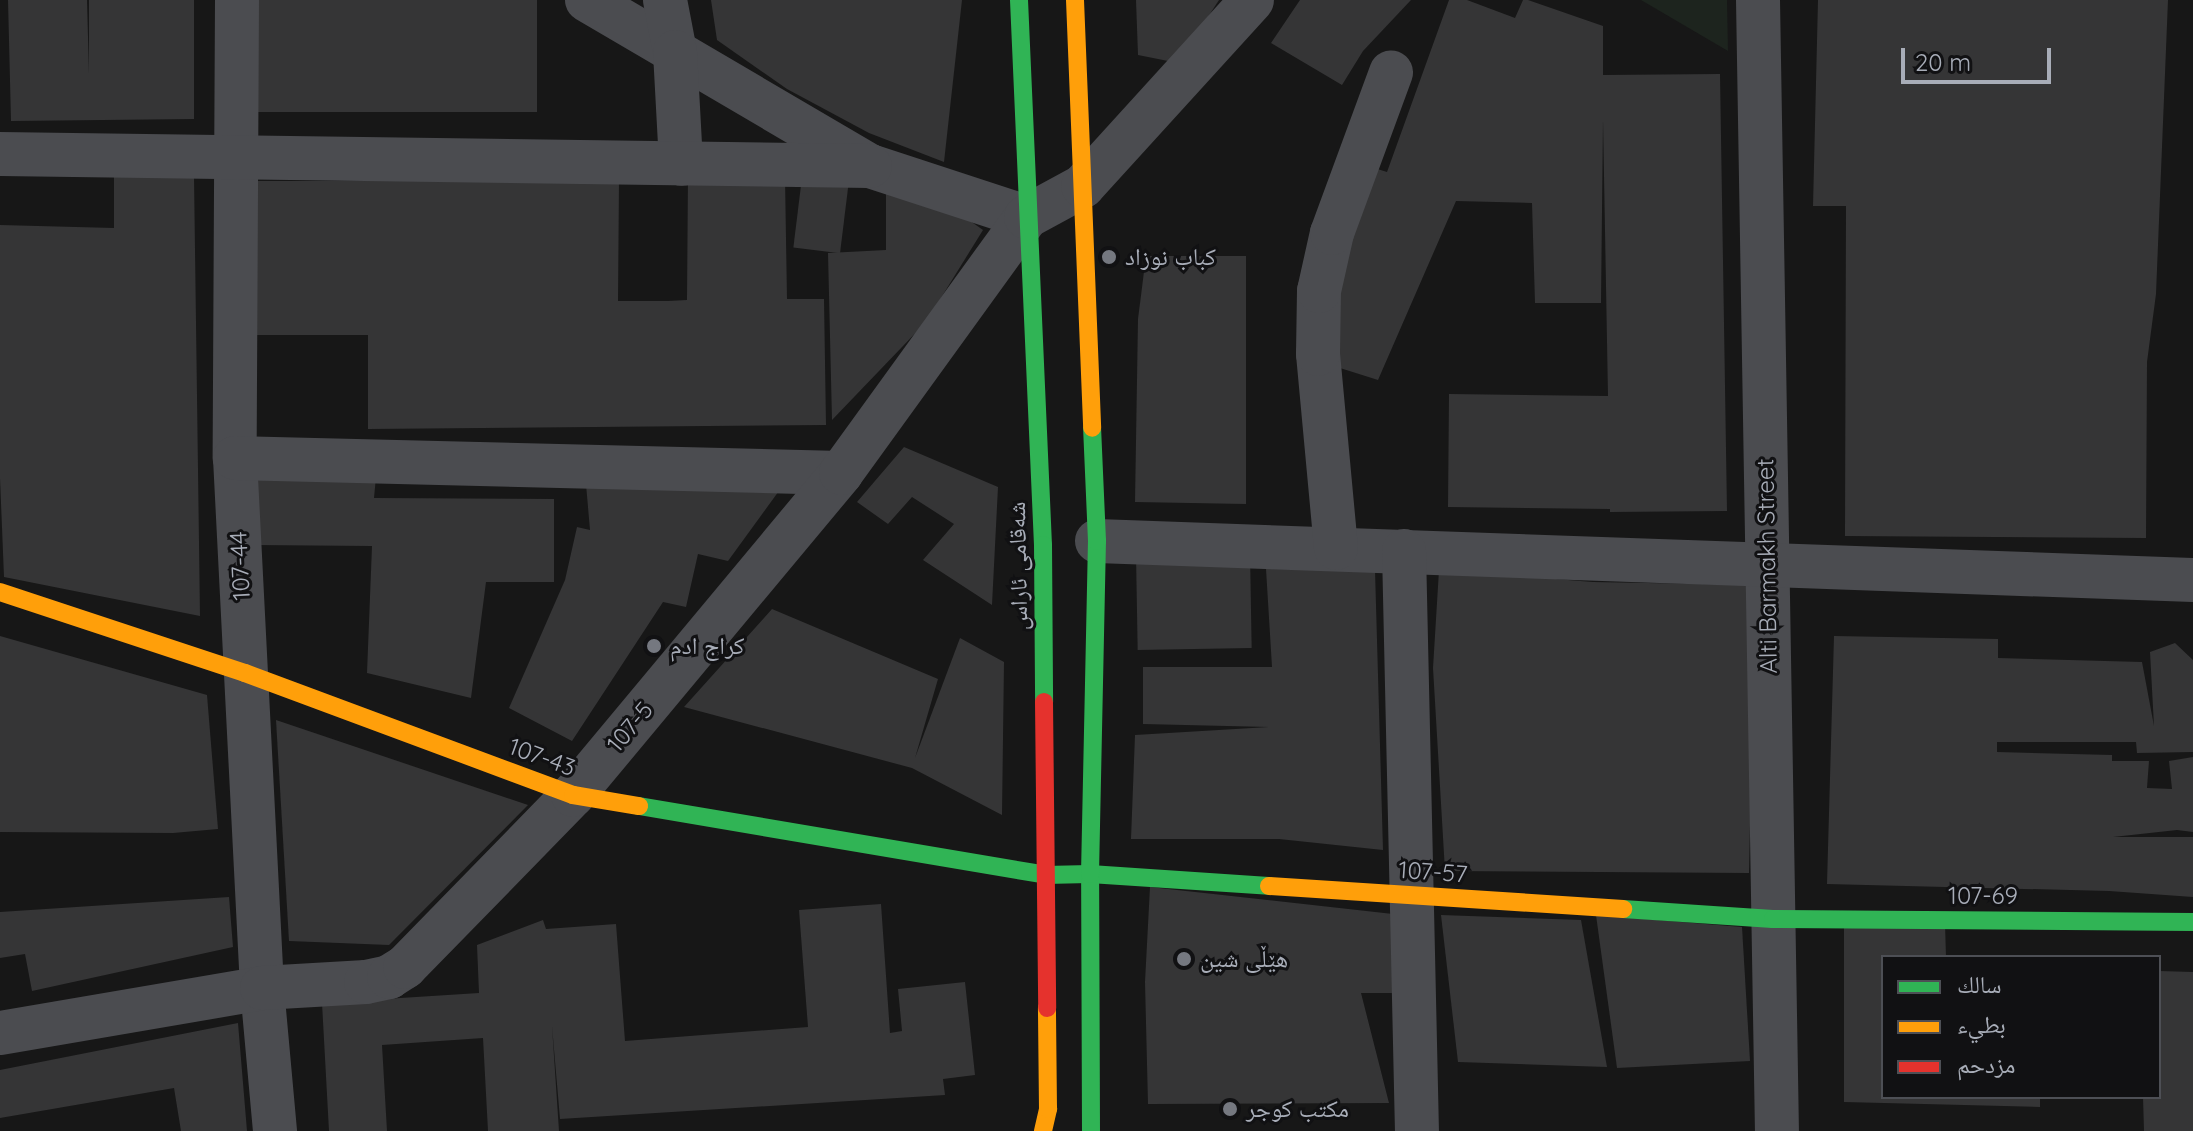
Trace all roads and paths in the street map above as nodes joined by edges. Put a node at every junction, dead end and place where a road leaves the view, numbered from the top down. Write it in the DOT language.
graph roads {
  1 [pos="237,0"];
  2 [pos="587,0"];
  3 [pos="665,0"];
  4 [pos="1019,0"];
  5 [pos="1075,0"];
  6 [pos="1252,0"];
  7 [pos="1758,0"];
  8 [pos="675,52"];
  9 [pos="1391,73"];
  10 [pos="0,154"];
  11 [pos="235,159"];
  12 [pos="681,164"];
  13 [pos="870,166"];
  14 [pos="1083,186"];
  15 [pos="1026,217"];
  16 [pos="235,458"];
  17 [pos="841,473"];
  18 [pos="1097,541"];
  19 [pos="1336,548"];
  20 [pos="1404,551"];
  21 [pos="2193,556"];
  22 [pos="1767,562"];
  23 [pos="2193,580"];
  24 [pos="0,592"];
  25 [pos="245,673"];
  26 [pos="573,795"];
  27 [pos="1090,874"];
  28 [pos="1045,875"];
  29 [pos="1412,895"];
  30 [pos="1773,919"];
  31 [pos="2193,922"];
  32 [pos="262,988"];
  33 [pos="0,1033"];
  34 [pos="275,1131"];
  35 [pos="1043,1131"];
  36 [pos="1091,1131"];
  37 [pos="1417,1131"];
  38 [pos="1777,1131"];
  1 -- 11 [label="street, 107-44"];
  2 -- 8 [label="street"];
  3 -- 8 [label="street"];
  4 -- 15 [label="main road, شەقامی ئاراس"];
  5 -- 14 [label="main road"];
  6 -- 14 [label="street"];
  7 -- 22 [label="street, Alti Barmakh Street"];
  8 -- 12 [label="street"];
  8 -- 13 [label="street"];
  9 -- 19 [label="street"];
  10 -- 11 [label="street"];
  11 -- 12 [label="street"];
  11 -- 16 [label="street, 107-44"];
  12 -- 13 [label="street"];
  13 -- 15 [label="street"];
  14 -- 15 [label="street"];
  14 -- 18 [label="main road"];
  15 -- 17 [label="street, 107-5"];
  15 -- 28 [label="main road, شەقامی ئاراس"];
  16 -- 17 [label="street"];
  16 -- 25 [label="street, 107-44"];
  17 -- 26 [label="street, 107-5"];
  18 -- 19 [label="street"];
  18 -- 27 [label="main road"];
  19 -- 20 [label="street"];
  20 -- 22 [label="street"];
  20 -- 29 [label="street"];
  21 -- 23 [label="street"];
  22 -- 23 [label="street"];
  22 -- 30 [label="street, Alti Barmakh Street"];
  24 -- 25 [label="main road, 107-43"];
  25 -- 26 [label="main road, 107-43"];
  25 -- 32 [label="street, 107-44"];
  26 -- 28 [label="main road, 107-43"];
  26 -- 32 [label="street, 107-5"];
  27 -- 28 [label="main road, 107-43"];
  27 -- 29 [label="main road, 107-57"];
  27 -- 36 [label="main road"];
  28 -- 35 [label="main road, شەقامی ئاراس"];
  29 -- 30 [label="main road, 107-57"];
  29 -- 37 [label="street"];
  30 -- 31 [label="main road, 107-69"];
  30 -- 38 [label="street, Alti Barmakh Street"];
  32 -- 33 [label="street, 107-5"];
  32 -- 34 [label="street, 107-44"];
}
